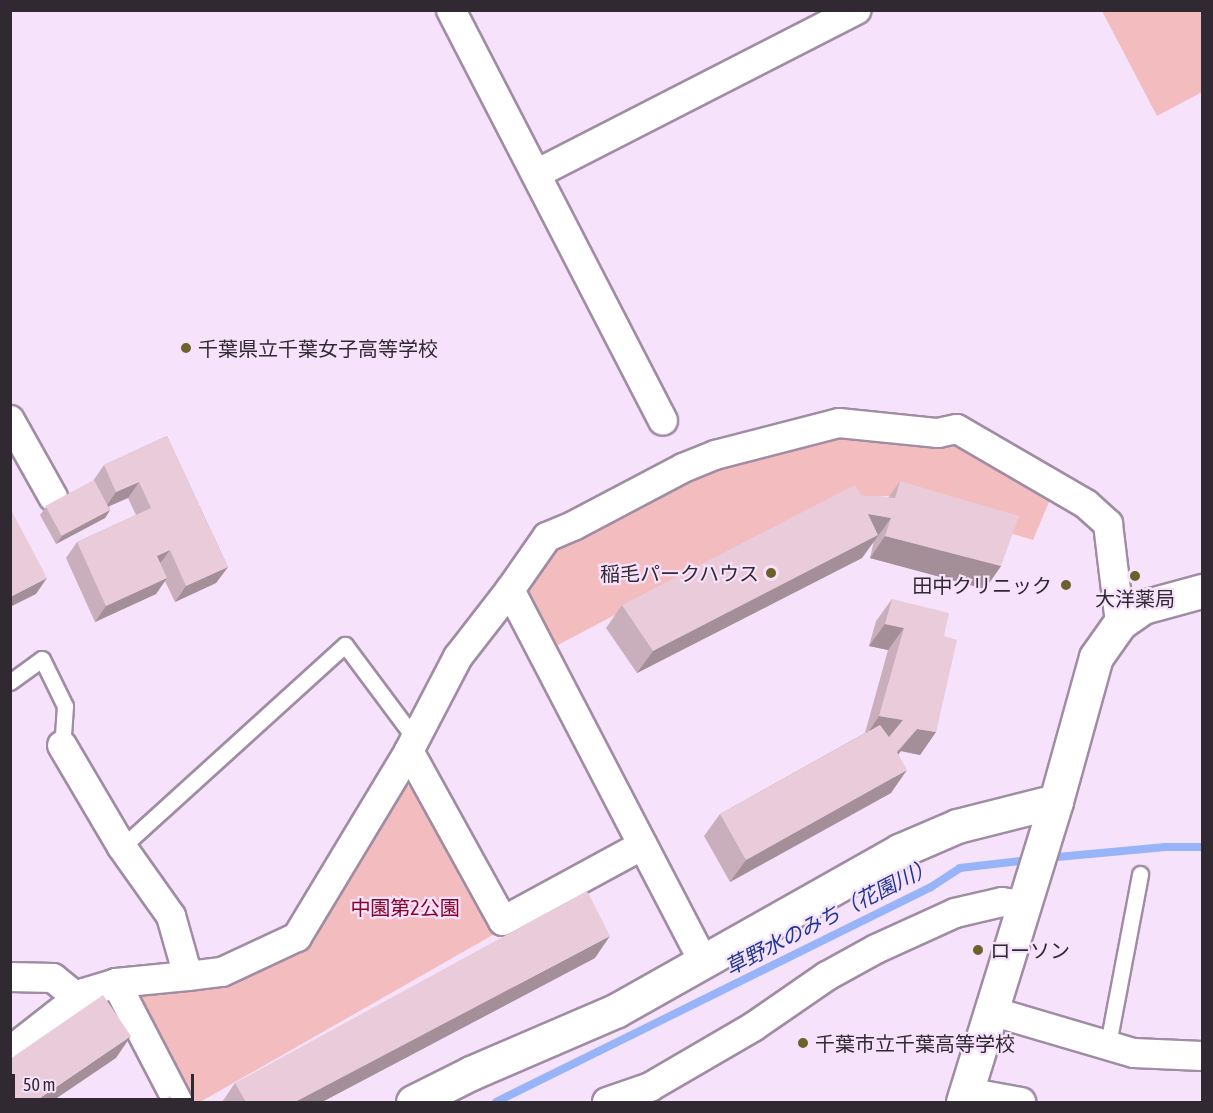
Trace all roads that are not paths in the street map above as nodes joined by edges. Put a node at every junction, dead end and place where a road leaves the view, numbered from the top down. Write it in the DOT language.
graph roads {
  1 [pos="451,10"];
  2 [pos="857,10"];
  3 [pos="536,174"];
  4 [pos="10,420"];
  5 [pos="663,421"];
  6 [pos="53,497"];
  7 [pos="510,591"];
  8 [pos="1203,591"];
  9 [pos="1120,623"];
  10 [pos="10,682"];
  11 [pos="62,745"];
  12 [pos="412,745"];
  13 [pos="1056,801"];
  14 [pos="643,845"];
  15 [pos="122,847"];
  16 [pos="1140,874"];
  17 [pos="1025,895"];
  18 [pos="704,963"];
  19 [pos="188,976"];
  20 [pos="10,977"];
  21 [pos="116,983"];
  22 [pos="78,998"];
  23 [pos="991,1011"];
  24 [pos="1108,1044"];
  25 [pos="10,1051"];
  26 [pos="1203,1056"];
  27 [pos="965,1097"];
  28 [pos="178,1102"];
  29 [pos="413,1102"];
  30 [pos="607,1102"];
  31 [pos="1021,1102"];
  1 -- 3 [label="street"];
  2 -- 3 [label="street"];
  3 -- 5 [label="street"];
  4 -- 6 [label="street"];
  7 -- 9 [label="street"];
  7 -- 12 [label="street"];
  7 -- 14 [label="street"];
  8 -- 9 [label="street"];
  9 -- 13 [label="street"];
  10 -- 11 [label="lane"];
  11 -- 15 [label="street"];
  12 -- 14 [label="street"];
  12 -- 15 [label="lane"];
  12 -- 19 [label="street"];
  13 -- 17 [label="street"];
  13 -- 18 [label="street"];
  14 -- 18 [label="street"];
  15 -- 19 [label="street"];
  16 -- 24 [label="lane"];
  17 -- 23 [label="street"];
  17 -- 30 [label="street"];
  18 -- 29 [label="street"];
  19 -- 21 [label="street"];
  20 -- 22 [label="street"];
  21 -- 22 [label="street"];
  21 -- 28 [label="street"];
  22 -- 25 [label="street"];
  23 -- 24 [label="street"];
  23 -- 27 [label="street"];
  24 -- 26 [label="street"];
  27 -- 31 [label="street"];
}
